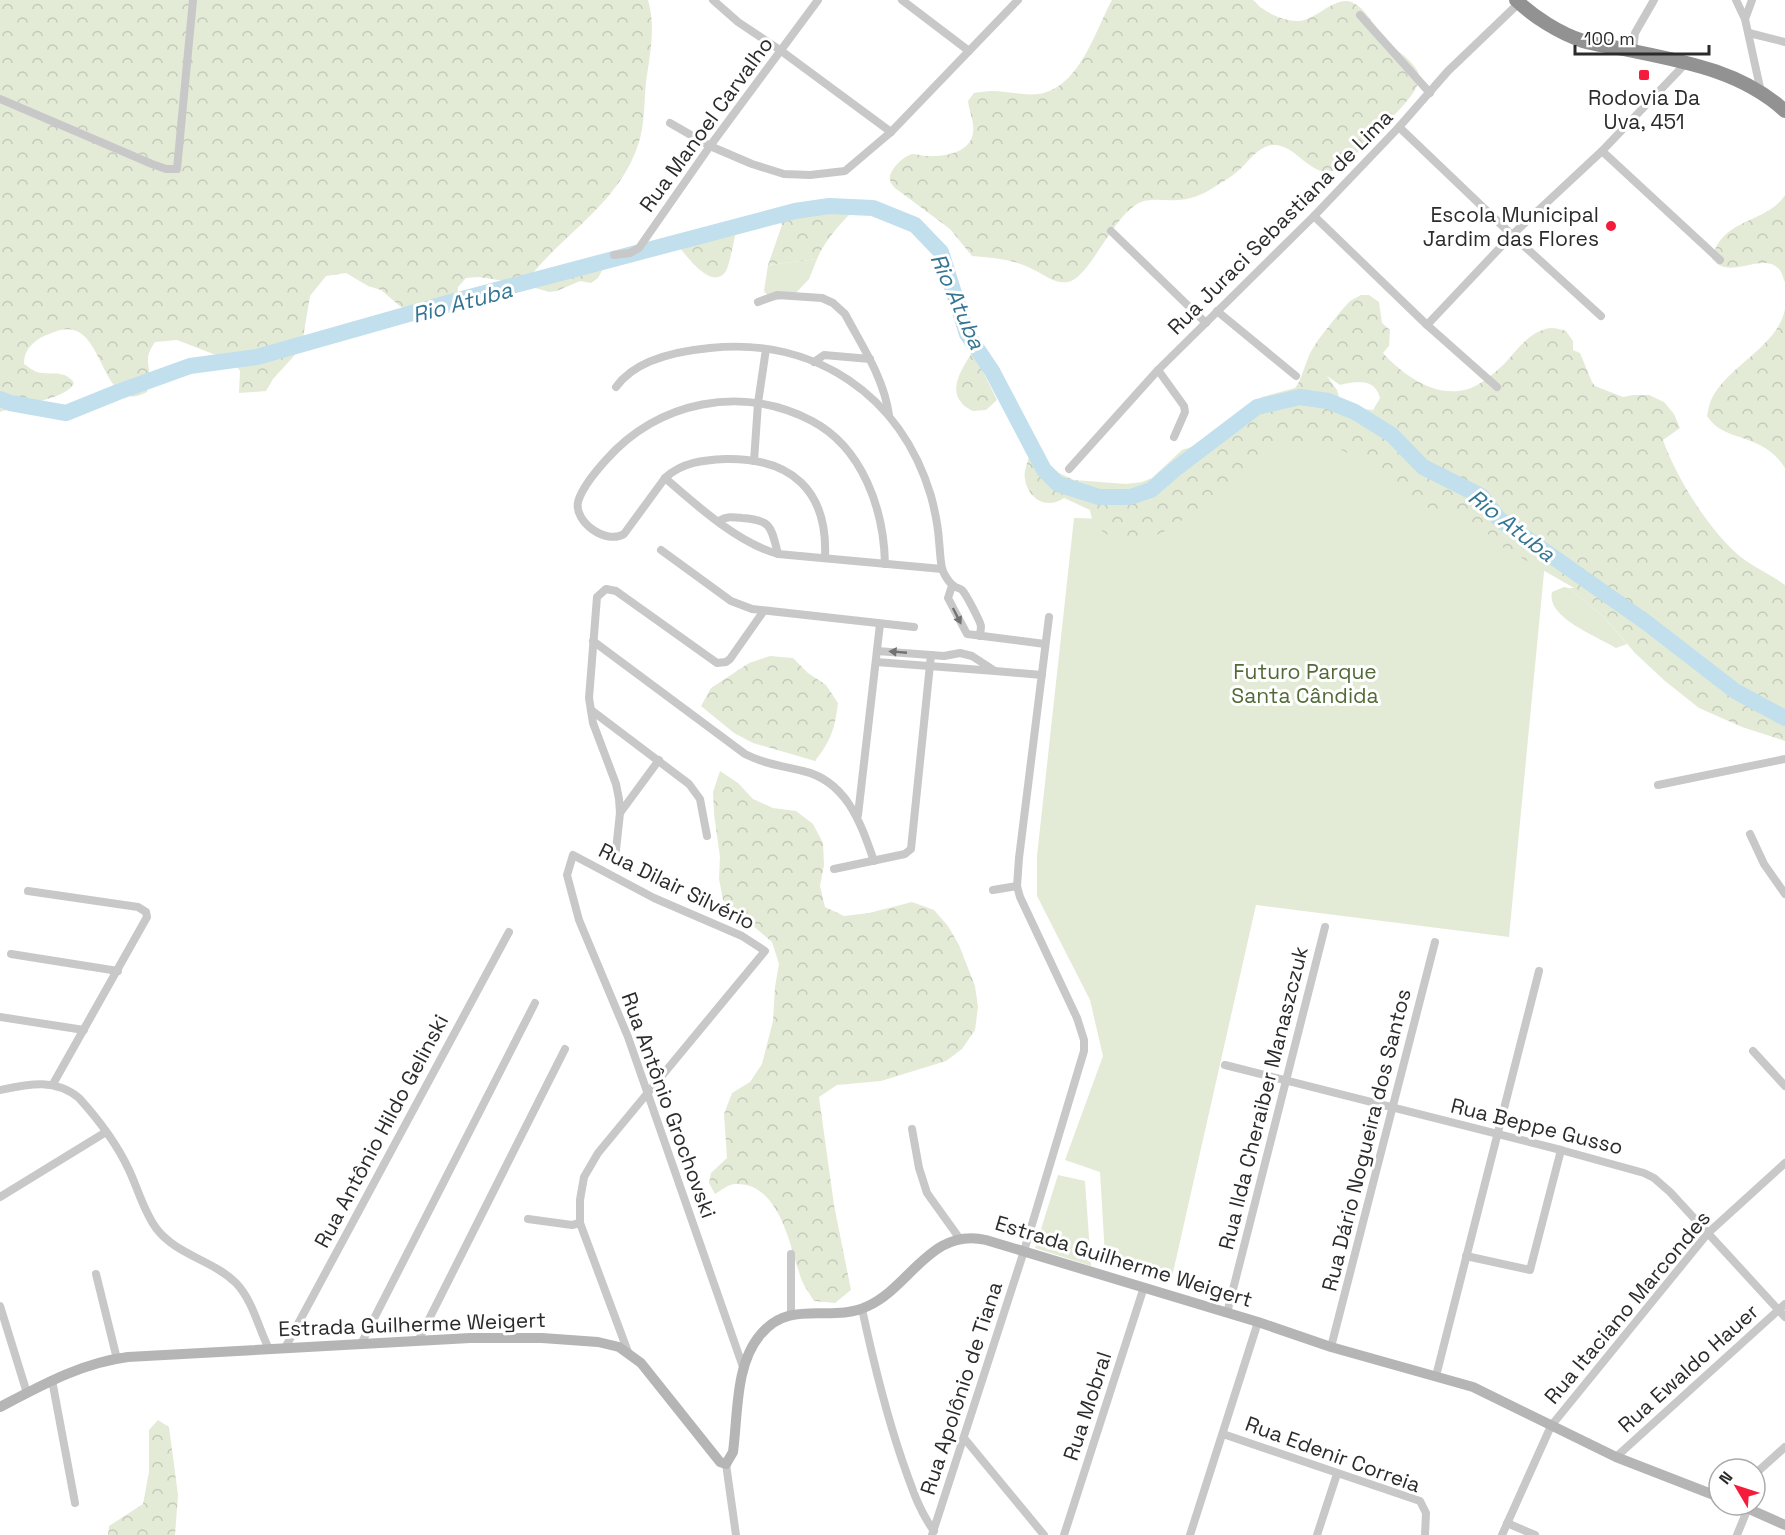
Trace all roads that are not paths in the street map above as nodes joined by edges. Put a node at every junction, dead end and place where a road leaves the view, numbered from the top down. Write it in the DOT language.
graph roads {
  1 [pos="194,0"];
  2 [pos="713,0"];
  3 [pos="818,0"];
  4 [pos="902,0"];
  5 [pos="1018,0"];
  6 [pos="1654,0"];
  7 [pos="1736,0"];
  8 [pos="1752,0"];
  9 [pos="1518,2"];
  10 [pos="1360,15"];
  11 [pos="1745,19"];
  12 [pos="1749,33"];
  13 [pos="1785,42"];
  14 [pos="780,50"];
  15 [pos="969,51"];
  16 [pos="1633,51"];
  17 [pos="1687,62"];
  18 [pos="1761,92"];
  19 [pos="1430,93"];
  20 [pos="0,99"];
  21 [pos="1785,111"];
  22 [pos="670,123"];
  23 [pos="1399,127"];
  24 [pos="891,132"];
  25 [pos="710,146"];
  26 [pos="1602,151"];
  27 [pos="1314,216"];
  28 [pos="1111,231"];
  29 [pos="1512,234"];
  30 [pos="614,255"];
  31 [pos="1720,260"];
  32 [pos="758,302"];
  33 [pos="1217,311"];
  34 [pos="1601,316"];
  35 [pos="1206,323"];
  36 [pos="1427,325"];
  37 [pos="766,349"];
  38 [pos="870,359"];
  39 [pos="814,362"];
  40 [pos="1158,370"];
  41 [pos="1296,376"];
  42 [pos="616,387"];
  43 [pos="1497,387"];
  44 [pos="758,403"];
  45 [pos="890,417"];
  46 [pos="1174,437"];
  47 [pos="754,461"];
  48 [pos="1069,469"];
  49 [pos="665,478"];
  50 [pos="719,521"];
  51 [pos="661,550"];
  52 [pos="778,554"];
  53 [pos="825,556"];
  54 [pos="885,564"];
  55 [pos="942,569"];
  56 [pos="952,586"];
  57 [pos="763,612"];
  58 [pos="1049,617"];
  59 [pos="880,624"];
  60 [pos="914,627"];
  61 [pos="980,636"];
  62 [pos="593,641"];
  63 [pos="1046,644"];
  64 [pos="877,651"];
  65 [pos="967,654"];
  66 [pos="931,655"];
  67 [pos="876,662"];
  68 [pos="930,667"];
  69 [pos="963,670"];
  70 [pos="995,671"];
  71 [pos="1042,675"];
  72 [pos="591,710"];
  73 [pos="1785,759"];
  74 [pos="658,760"];
  75 [pos="1658,785"];
  76 [pos="620,813"];
  77 [pos="858,815"];
  78 [pos="1750,834"];
  79 [pos="707,836"];
  80 [pos="616,850"];
  81 [pos="573,855"];
  82 [pos="874,861"];
  83 [pos="834,869"];
  84 [pos="1017,886"];
  85 [pos="993,890"];
  86 [pos="28,891"];
  87 [pos="1785,894"];
  88 [pos="1325,927"];
  89 [pos="509,932"];
  90 [pos="1436,942"];
  91 [pos="10,954"];
  92 [pos="118,970"];
  93 [pos="1539,971"];
  94 [pos="535,1003"];
  95 [pos="0,1017"];
  96 [pos="84,1030"];
  97 [pos="565,1050"];
  98 [pos="1753,1051"];
  99 [pos="1225,1065"];
  100 [pos="1286,1081"];
  101 [pos="53,1084"];
  102 [pos="1785,1086"];
  103 [pos="0,1090"];
  104 [pos="648,1092"];
  105 [pos="1393,1108"];
  106 [pos="912,1129"];
  107 [pos="106,1132"];
  108 [pos="1497,1134"];
  109 [pos="1561,1150"];
  110 [pos="1785,1163"];
  111 [pos="0,1197"];
  112 [pos="528,1219"];
  113 [pos="580,1223"];
  114 [pos="1708,1233"];
  115 [pos="960,1239"];
  116 [pos="1024,1251"];
  117 [pos="791,1254"];
  118 [pos="1466,1256"];
  119 [pos="96,1274"];
  120 [pos="1144,1287"];
  121 [pos="0,1306"];
  122 [pos="1782,1307"];
  123 [pos="862,1309"];
  124 [pos="1227,1313"];
  125 [pos="791,1314"];
  126 [pos="1785,1317"];
  127 [pos="1258,1322"];
  128 [pos="418,1341"];
  129 [pos="361,1344"];
  130 [pos="1331,1347"];
  131 [pos="285,1348"];
  132 [pos="269,1349"];
  133 [pos="628,1352"];
  134 [pos="117,1359"];
  135 [pos="743,1368"];
  136 [pos="1436,1376"];
  137 [pos="52,1380"];
  138 [pos="27,1393"];
  139 [pos="0,1407"];
  140 [pos="1551,1426"];
  141 [pos="1223,1434"];
  142 [pos="964,1438"];
  143 [pos="1785,1448"];
  144 [pos="1616,1457"];
  145 [pos="726,1464"];
  146 [pos="1767,1464"];
  147 [pos="1337,1474"];
  148 [pos="1707,1492"];
  149 [pos="75,1503"];
  150 [pos="1742,1517"];
  151 [pos="1767,1517"];
  152 [pos="1507,1523"];
  153 [pos="1785,1525"];
  154 [pos="933,1533"];
  155 [pos="736,1535"];
  156 [pos="1044,1535"];
  157 [pos="1064,1535"];
  158 [pos="1191,1535"];
  159 [pos="1317,1535"];
  160 [pos="1425,1535"];
  161 [pos="1502,1535"];
  162 [pos="1535,1535"];
  163 [pos="1737,1535"];
  1 -- 20 [label="street"];
  2 -- 14 [label="street"];
  3 -- 14 [label="street, Rua Manoel Carvalho"];
  4 -- 15 [label="street"];
  5 -- 15 [label="street"];
  6 -- 16 [label="street"];
  7 -- 11 [label="street"];
  8 -- 11 [label="street"];
  9 -- 16 [label="highway"];
  9 -- 19 [label="street, Rua Juraci Sebastiana de Lima"];
  10 -- 19 [label="street"];
  11 -- 12 [label="street"];
  12 -- 13 [label="street"];
  12 -- 18 [label="street"];
  14 -- 24 [label="street"];
  14 -- 25 [label="street, Rua Manoel Carvalho"];
  15 -- 24 [label="street"];
  16 -- 17 [label="highway"];
  17 -- 18 [label="highway"];
  17 -- 26 [label="street"];
  18 -- 21 [label="highway"];
  19 -- 23 [label="street, Rua Juraci Sebastiana de Lima"];
  22 -- 25 [label="street"];
  23 -- 27 [label="street, Rua Juraci Sebastiana de Lima"];
  23 -- 29 [label="street"];
  24 -- 25 [label="street"];
  25 -- 30 [label="street, Rua Manoel Carvalho"];
  26 -- 29 [label="street"];
  26 -- 31 [label="street"];
  27 -- 33 [label="street, Rua Juraci Sebastiana de Lima"];
  27 -- 36 [label="street"];
  28 -- 35 [label="street"];
  29 -- 34 [label="street"];
  29 -- 36 [label="street"];
  32 -- 38 [label="street"];
  33 -- 35 [label="street, Rua Juraci Sebastiana de Lima"];
  33 -- 41 [label="street"];
  35 -- 40 [label="street, Rua Juraci Sebastiana de Lima"];
  36 -- 43 [label="street"];
  37 -- 39 [label="street"];
  37 -- 42 [label="street"];
  37 -- 44 [label="street"];
  38 -- 39 [label="street"];
  38 -- 45 [label="street"];
  39 -- 45 [label="street"];
  40 -- 46 [label="street"];
  40 -- 48 [label="street, Rua Juraci Sebastiana de Lima"];
  44 -- 47 [label="street"];
  44 -- 49 [label="street"];
  44 -- 54 [label="street"];
  45 -- 55 [label="street"];
  47 -- 49 [label="street"];
  47 -- 53 [label="street"];
  49 -- 50 [label="street"];
  50 -- 52 [label="street"];
  50 -- 52 [label="street"];
  51 -- 57 [label="street"];
  52 -- 53 [label="street"];
  53 -- 54 [label="street"];
  54 -- 55 [label="street"];
  55 -- 56 [label="street"];
  56 -- 61 [label="street"];
  56 -- 61 [label="street, one-way"];
  57 -- 59 [label="street"];
  57 -- 62 [label="street"];
  58 -- 63 [label="street"];
  59 -- 60 [label="street"];
  59 -- 64 [label="street"];
  61 -- 63 [label="street"];
  62 -- 72 [label="street"];
  62 -- 77 [label="street"];
  63 -- 71 [label="street"];
  66 -- 64 [label="street, one-way"];
  64 -- 67 [label="street"];
  65 -- 66 [label="street"];
  65 -- 69 [label="street"];
  65 -- 70 [label="street"];
  66 -- 68 [label="street"];
  67 -- 68 [label="street"];
  67 -- 77 [label="street"];
  68 -- 69 [label="street"];
  68 -- 82 [label="street"];
  69 -- 70 [label="street"];
  70 -- 71 [label="street"];
  71 -- 84 [label="street"];
  72 -- 74 [label="street"];
  72 -- 76 [label="street"];
  73 -- 75 [label="street"];
  74 -- 76 [label="street"];
  74 -- 79 [label="street"];
  76 -- 80 [label="street"];
  77 -- 82 [label="street"];
  78 -- 87 [label="street"];
  81 -- 104 [label="street, Rua Antônio Grochovski"];
  81 -- 104 [label="street, Rua Dilair Silvério"];
  82 -- 83 [label="street"];
  84 -- 85 [label="street"];
  84 -- 116 [label="street, Rua Apolônio de Tiana"];
  86 -- 92 [label="street"];
  88 -- 100 [label="street, Rua Ilda Cheraiber Manaszczuk"];
  89 -- 131 [label="street, Rua Antônio Hildo Gelinski"];
  90 -- 105 [label="street, Rua Dário Nogueira dos Santos"];
  91 -- 92 [label="street"];
  92 -- 96 [label="street"];
  93 -- 108 [label="street"];
  94 -- 129 [label="street"];
  95 -- 96 [label="street"];
  96 -- 101 [label="street"];
  97 -- 128 [label="street"];
  98 -- 102 [label="street"];
  99 -- 100 [label="street, Rua Beppe Gusso"];
  100 -- 105 [label="street, Rua Beppe Gusso"];
  100 -- 124 [label="street, Rua Ilda Cheraiber Manaszczuk"];
  101 -- 103 [label="street"];
  101 -- 107 [label="street"];
  104 -- 113 [label="street"];
  104 -- 135 [label="street, Rua Antônio Grochovski"];
  105 -- 108 [label="street, Rua Beppe Gusso"];
  105 -- 130 [label="street, Rua Dário Nogueira dos Santos"];
  106 -- 115 [label="street"];
  107 -- 111 [label="street"];
  107 -- 132 [label="street"];
  108 -- 109 [label="street, Rua Beppe Gusso"];
  108 -- 118 [label="street"];
  109 -- 114 [label="street, Rua Beppe Gusso"];
  109 -- 118 [label="street"];
  110 -- 114 [label="street, Rua Itaciano Marcondes"];
  112 -- 113 [label="street"];
  113 -- 133 [label="street"];
  114 -- 122 [label="street, Rua Beppe Gusso"];
  114 -- 140 [label="street, Rua Itaciano Marcondes"];
  115 -- 116 [label="street, Estrada Guilherme Weigert"];
  115 -- 123 [label="street"];
  116 -- 120 [label="street, Estrada Guilherme Weigert"];
  116 -- 142 [label="street, Rua Apolônio de Tiana"];
  117 -- 125 [label="street"];
  118 -- 136 [label="street"];
  119 -- 134 [label="street"];
  120 -- 124 [label="street, Estrada Guilherme Weigert"];
  120 -- 157 [label="street, Rua Mobral"];
  121 -- 138 [label="street"];
  122 -- 126 [label="street, Rua Beppe Gusso"];
  122 -- 144 [label="street, Rua Ewaldo Hauer"];
  123 -- 125 [label="street"];
  123 -- 154 [label="street"];
  124 -- 127 [label="street, Estrada Guilherme Weigert"];
  125 -- 135 [label="street"];
  127 -- 130 [label="street, Estrada Guilherme Weigert"];
  127 -- 141 [label="street"];
  128 -- 129 [label="street, Estrada Guilherme Weigert"];
  128 -- 133 [label="street, Estrada Guilherme Weigert"];
  129 -- 131 [label="street, Estrada Guilherme Weigert"];
  130 -- 136 [label="street, Estrada Guilherme Weigert"];
  131 -- 132 [label="street, Estrada Guilherme Weigert"];
  132 -- 134 [label="street, Estrada Guilherme Weigert"];
  133 -- 145 [label="street, Estrada Guilherme Weigert"];
  134 -- 137 [label="street, Estrada Guilherme Weigert"];
  135 -- 145 [label="street"];
  136 -- 140 [label="street, Estrada Guilherme Weigert"];
  137 -- 138 [label="street, Estrada Guilherme Weigert"];
  137 -- 149 [label="street"];
  138 -- 139 [label="street, Estrada Guilherme Weigert"];
  140 -- 144 [label="street, Estrada Guilherme Weigert"];
  140 -- 152 [label="street, Rua Itaciano Marcondes"];
  141 -- 147 [label="street, Rua Edenir Correia"];
  141 -- 158 [label="street"];
  142 -- 154 [label="street, Rua Apolônio de Tiana"];
  142 -- 156 [label="street"];
  143 -- 146 [label="street"];
  144 -- 148 [label="street, Estrada Guilherme Weigert"];
  145 -- 155 [label="street"];
  147 -- 159 [label="street"];
  147 -- 160 [label="street, Rua Edenir Correia"];
  150 -- 163 [label="street"];
  151 -- 153 [label="street"];
  152 -- 161 [label="street, Rua Itaciano Marcondes"];
  152 -- 162 [label="street"];
}
